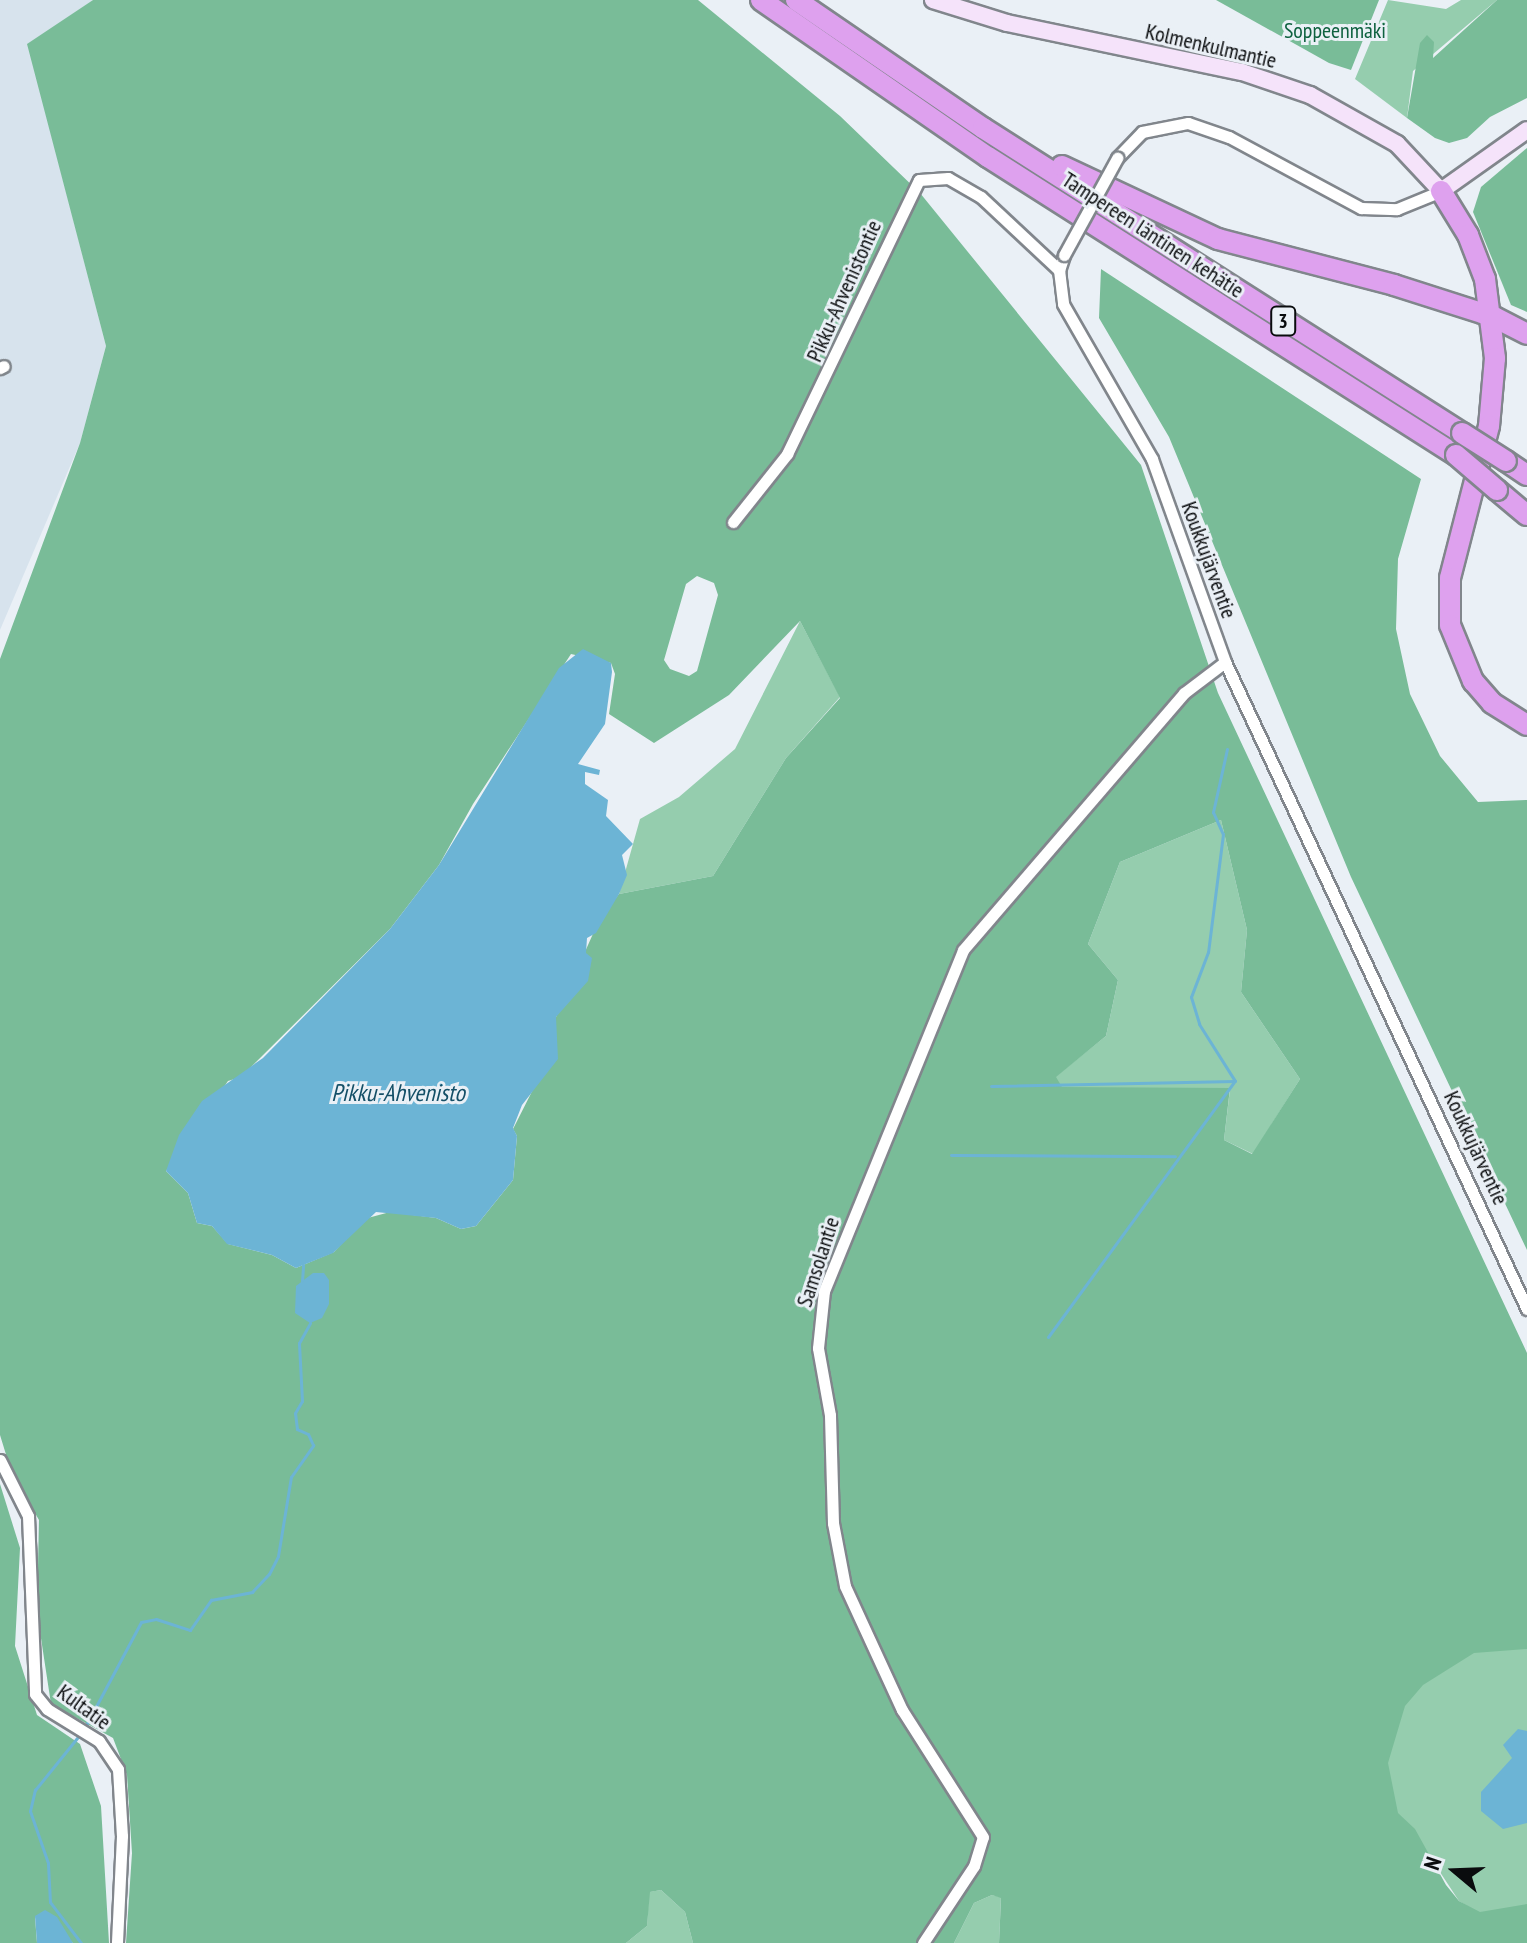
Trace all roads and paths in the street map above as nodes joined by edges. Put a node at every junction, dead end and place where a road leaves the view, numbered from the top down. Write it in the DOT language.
graph roads {
  1 [pos="761,0"];
  2 [pos="796,0"];
  3 [pos="933,0"];
  4 [pos="983,128"];
  5 [pos="1527,130"];
  6 [pos="1441,191"];
  7 [pos="1059,270"];
  8 [pos="1494,317"];
  9 [pos="1527,334"];
  10 [pos="1527,475"];
  11 [pos="1498,486"];
  12 [pos="1527,500"];
  13 [pos="1527,515"];
  14 [pos="733,522"];
  15 [pos="1225,662"];
  16 [pos="1527,725"];
  17 [pos="1527,1309"];
  18 [pos="0,1460"];
  19 [pos="117,1943"];
  20 [pos="923,1943"];
  1 -- 11 [label="highway, Tampereen läntinen kehätie / 3, bridge"];
  2 -- 4 [label="highway, Tampereen läntinen kehätie / 3"];
  3 -- 6 [label="street, Kolmenkulmantie"];
  4 -- 8 [label="highway"];
  4 -- 10 [label="highway, Tampereen läntinen kehätie / 3, bridge"];
  5 -- 6 [label="street"];
  6 -- 7 [label="street, Koukkujärventie, bridge"];
  6 -- 8 [label="highway"];
  7 -- 14 [label="street, Pikku-Ahvenistontie"];
  7 -- 15 [label="street, Koukkujärventie"];
  8 -- 9 [label="highway"];
  8 -- 16 [label="highway"];
  11 -- 12 [label="highway, Tampereen läntinen kehätie / 3"];
  11 -- 13 [label="highway"];
  15 -- 17 [label="street, Koukkujärventie"];
  15 -- 20 [label="street, Samsolantie"];
  18 -- 19 [label="street, Kultatie"];
}
